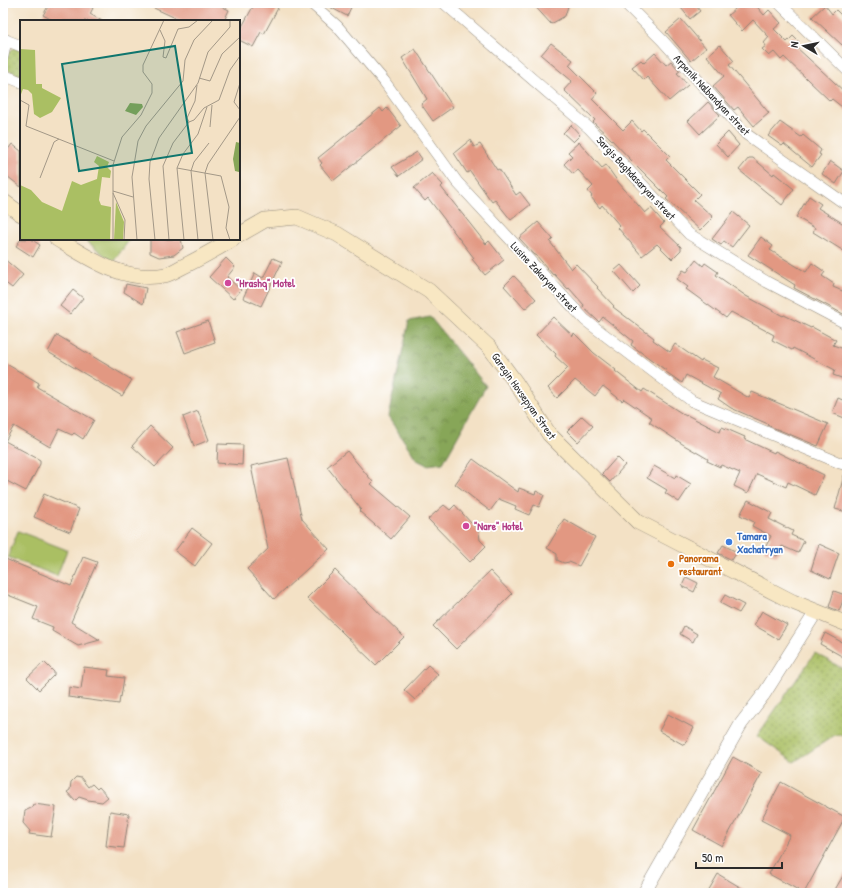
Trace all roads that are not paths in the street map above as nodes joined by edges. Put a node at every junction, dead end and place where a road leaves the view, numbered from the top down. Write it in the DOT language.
graph roads {
  1 [pos="311,3"];
  2 [pos="444,3"];
  3 [pos="625,3"];
  4 [pos="779,3"];
  5 [pos="5,39"];
  6 [pos="20,46"];
  7 [pos="3,56"];
  8 [pos="847,70"];
  9 [pos="3,75"];
  10 [pos="20,82"];
  11 [pos="3,201"];
  12 [pos="847,205"];
  13 [pos="20,213"];
  14 [pos="240,234"];
  15 [pos="58,240"];
  16 [pos="231,240"];
  17 [pos="847,324"];
  18 [pos="847,465"];
  19 [pos="816,612"];
  20 [pos="847,624"];
  21 [pos="644,893"];
  1 -- 18 [label="street, Lusine Zakaryan street"];
  2 -- 17 [label="street, Sargis Baghdasaryan street"];
  3 -- 12 [label="street, Arpenik Nalbandyan street"];
  4 -- 8 [label="street"];
  5 -- 6 [label="street"];
  5 -- 7 [label="street"];
  9 -- 10 [label="street"];
  11 -- 13 [label="main road"];
  14 -- 19 [label="main road, Garegin Hovsepyan Street"];
  15 -- 16 [label="main road"];
  19 -- 20 [label="main road, Garegin Hovsepyan Street"];
  19 -- 21 [label="street"];
}
